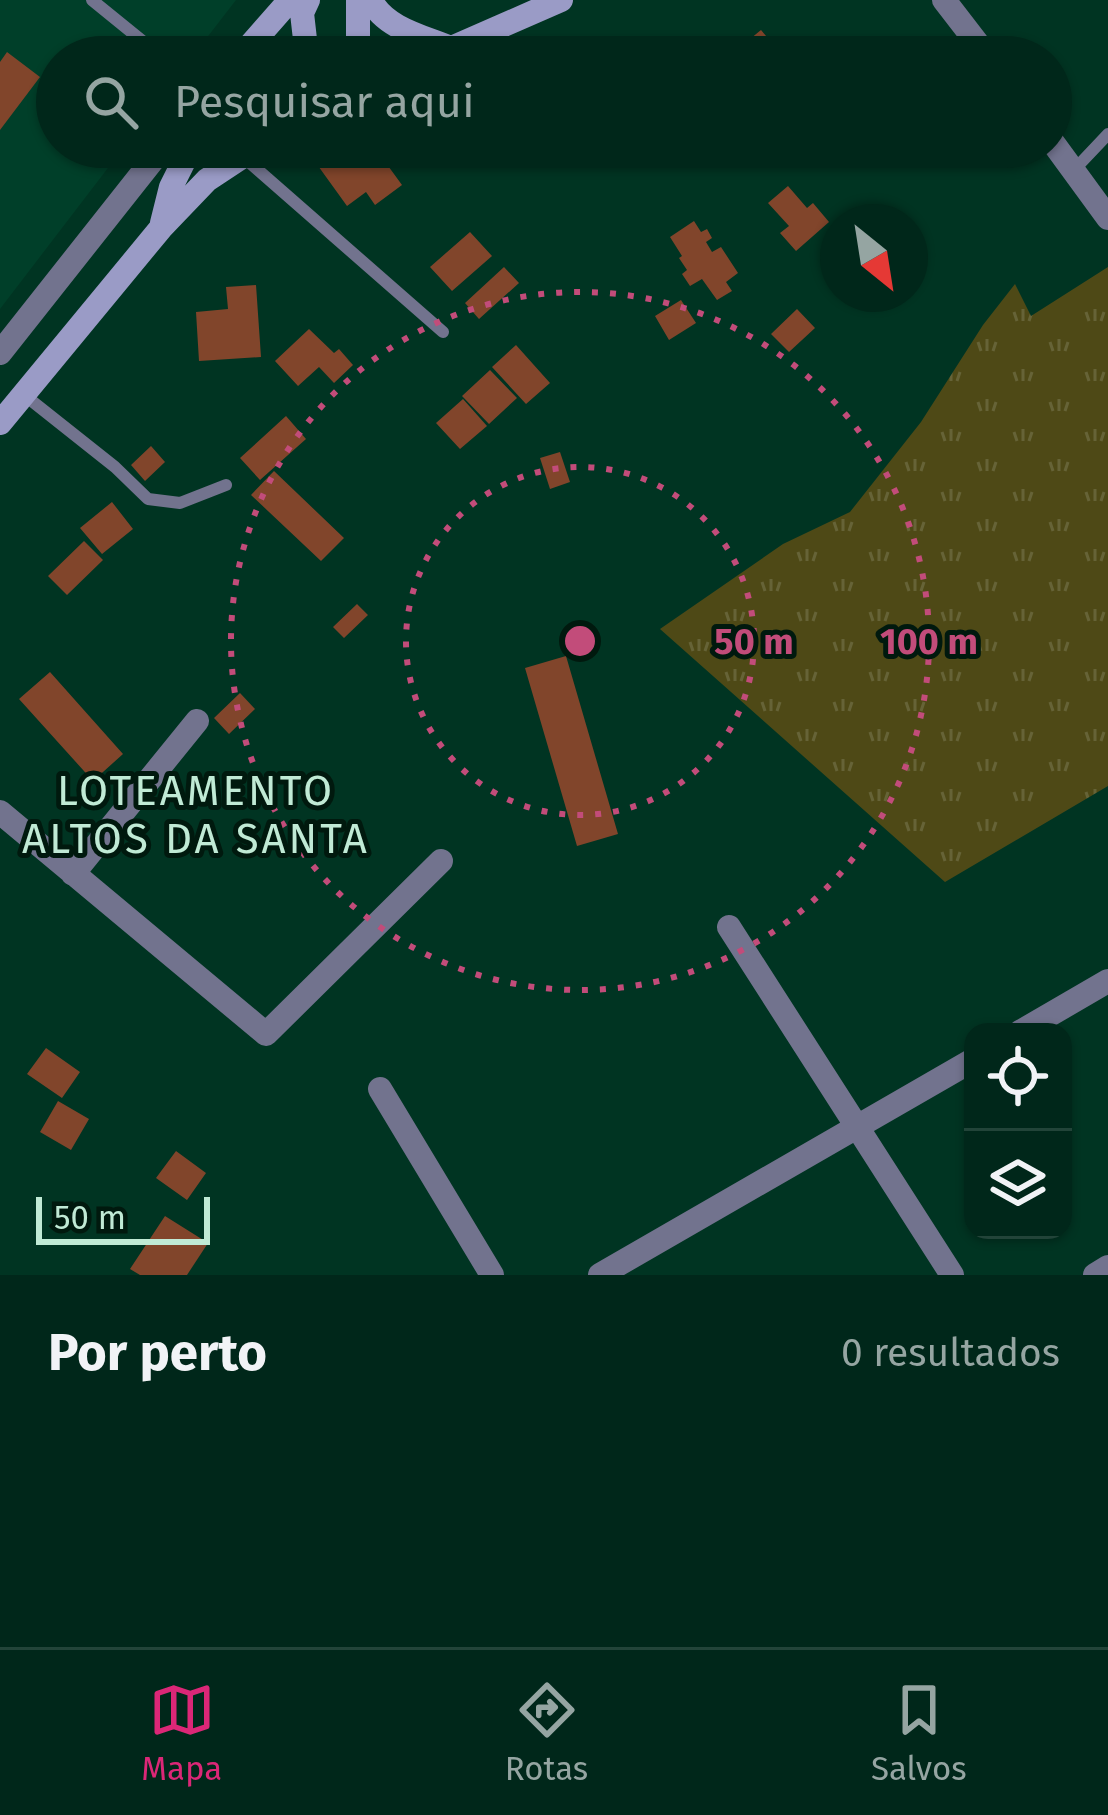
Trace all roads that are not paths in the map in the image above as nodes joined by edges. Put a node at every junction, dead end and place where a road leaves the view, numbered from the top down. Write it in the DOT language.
graph roads {
  1 [pos="92,0"];
  2 [pos="290,0"];
  3 [pos="308,0"];
  4 [pos="358,0"];
  5 [pos="370,0"];
  6 [pos="561,0"];
  7 [pos="944,0"];
  8 [pos="137,36"];
  9 [pos="258,36"];
  10 [pos="305,36"];
  11 [pos="358,36"];
  12 [pos="414,36"];
  13 [pos="478,36"];
  14 [pos="972,36"];
  15 [pos="1108,134"];
  16 [pos="1072,167"];
  17 [pos="147,168"];
  18 [pos="180,168"];
  19 [pos="226,168"];
  20 [pos="267,168"];
  21 [pos="1074,170"];
  22 [pos="1108,218"];
  23 [pos="161,228"];
  24 [pos="443,332"];
  25 [pos="0,352"];
  26 [pos="22,394"];
  27 [pos="0,423"];
  28 [pos="226,485"];
  29 [pos="197,721"];
  30 [pos="0,812"];
  31 [pos="441,861"];
  32 [pos="74,874"];
  33 [pos="729,927"];
  34 [pos="1108,980"];
  35 [pos="1035,1023"];
  36 [pos="964,1065"];
  37 [pos="380,1089"];
  38 [pos="858,1126"];
  39 [pos="1108,1268"];
  40 [pos="492,1275"];
  41 [pos="600,1275"];
  42 [pos="952,1275"];
  43 [pos="1095,1275"];
  1 -- 8 [label="lane"];
  2 -- 9 [label="main road"];
  3 -- 10 [label="main road"];
  4 -- 11 [label="main road"];
  5 -- 12 [label="main road"];
  6 -- 13 [label="main road"];
  7 -- 14 [label="street"];
  15 -- 21 [label="lane"];
  16 -- 21 [label="street"];
  17 -- 25 [label="street"];
  18 -- 23 [label="main road"];
  19 -- 23 [label="main road"];
  20 -- 24 [label="lane"];
  21 -- 22 [label="street"];
  23 -- 26 [label="main road"];
  26 -- 27 [label="main road"];
  26 -- 28 [label="lane"];
  29 -- 32 [label="street"];
  30 -- 32 [label="street"];
  31 -- 32 [label="street"];
  33 -- 38 [label="street"];
  34 -- 35 [label="street"];
  36 -- 38 [label="street"];
  37 -- 40 [label="street"];
  38 -- 41 [label="street"];
  38 -- 42 [label="street"];
  39 -- 43 [label="street"];
}
